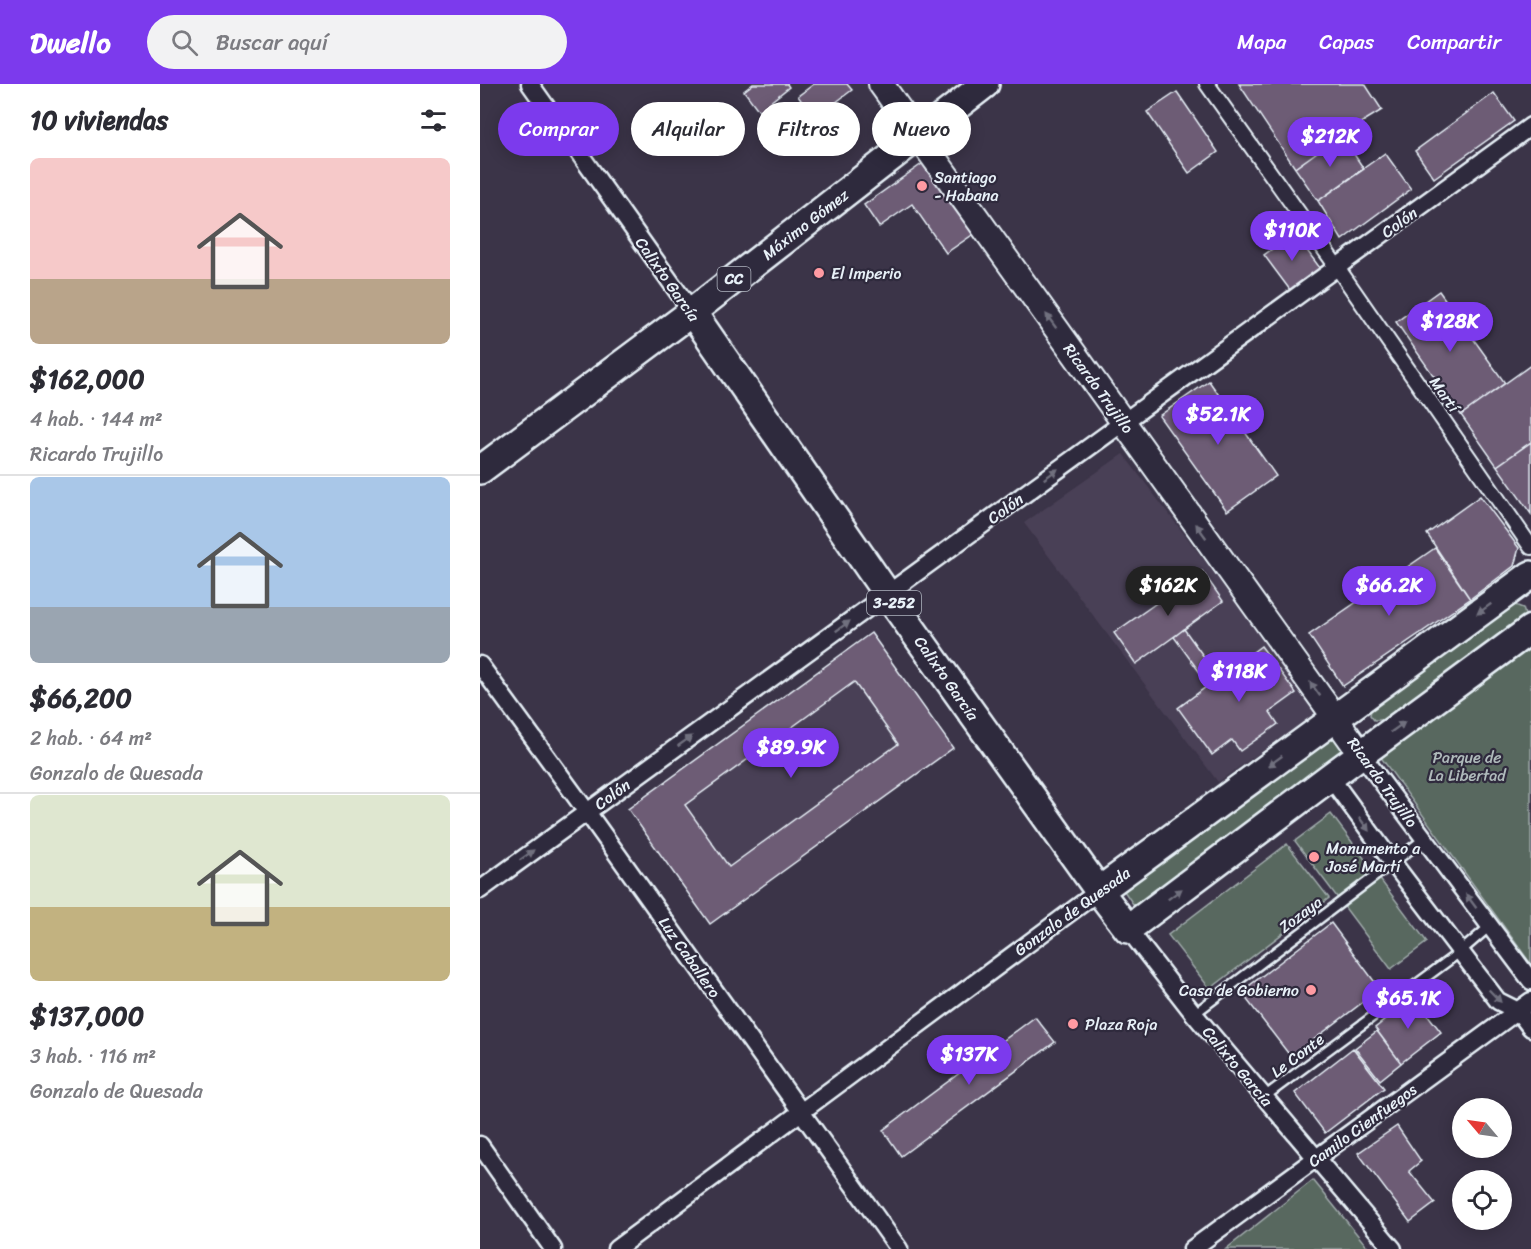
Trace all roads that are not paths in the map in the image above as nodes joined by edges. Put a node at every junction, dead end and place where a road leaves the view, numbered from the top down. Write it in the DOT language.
graph roads {
  1 [pos="530,84"];
  2 [pos="881,84"];
  3 [pos="985,84"];
  4 [pos="1207,84"];
  5 [pos="894,102"];
  6 [pos="962,102"];
  7 [pos="1531,126"];
  8 [pos="892,156"];
  9 [pos="932,156"];
  10 [pos="1337,267"];
  11 [pos="692,312"];
  12 [pos="1123,422"];
  13 [pos="480,470"];
  14 [pos="1531,547"];
  15 [pos="1531,575"];
  16 [pos="887,594"];
  17 [pos="1531,629"];
  18 [pos="480,665"];
  19 [pos="1335,717"];
  20 [pos="1361,754"];
  21 [pos="1330,777"];
  22 [pos="587,812"];
  23 [pos="1424,838"];
  24 [pos="1393,863"];
  25 [pos="480,890"];
  26 [pos="1099,891"];
  27 [pos="1490,926"];
  28 [pos="1128,929"];
  29 [pos="1460,952"];
  30 [pos="1531,981"];
  31 [pos="1524,1006"];
  32 [pos="1194,1014"];
  33 [pos="1531,1028"];
  34 [pos="1264,1097"];
  35 [pos="800,1112"];
  36 [pos="480,1145"];
  37 [pos="1316,1159"];
  38 [pos="554,1249"];
  39 [pos="616,1249"];
  40 [pos="899,1249"];
  41 [pos="1192,1249"];
  42 [pos="1393,1249"];
  1 -- 11 [label="street, Calixto García"];
  2 -- 5 [label="main road, Ricardo Trujillo"];
  3 -- 6 [label="main road, Máximo Gómez / CC"];
  4 -- 10 [label="street, Martí"];
  7 -- 10 [label="street, Colón"];
  8 -- 11 [label="main road, Máximo Gómez / CC"];
  12 -- 9 [label="main road, Ricardo Trujillo, one-way"];
  10 -- 12 [label="street, Colón"];
  10 -- 14 [label="street, Martí"];
  11 -- 13 [label="main road, Máximo Gómez / CC"];
  11 -- 16 [label="main road, Calixto García / 3-252"];
  16 -- 12 [label="street, Colón, one-way"];
  19 -- 12 [label="main road, Ricardo Trujillo, one-way"];
  15 -- 19 [label="main road, Gonzalo de Quesada, one-way"];
  22 -- 16 [label="street, Colón, one-way"];
  16 -- 26 [label="main road, Calixto García / 3-252"];
  20 -- 17 [label="main road, one-way"];
  18 -- 22 [label="street, Luz Caballero"];
  19 -- 20 [label="main road, Ricardo Trujillo"];
  19 -- 26 [label="main road, Gonzalo de Quesada, one-way"];
  20 -- 21 [label="main road"];
  20 -- 23 [label="street, Ricardo Trujillo"];
  21 -- 24 [label="street, one-way"];
  28 -- 21 [label="main road, one-way"];
  25 -- 22 [label="street, Colón, one-way"];
  22 -- 35 [label="street, Luz Caballero"];
  23 -- 24 [label="lane, Zozaya"];
  27 -- 23 [label="street, Ricardo Trujillo, one-way"];
  24 -- 29 [label="street"];
  24 -- 32 [label="lane, Zozaya"];
  26 -- 28 [label="main road, Calixto García / 3-252"];
  26 -- 35 [label="street, Gonzalo de Quesada"];
  27 -- 29 [label="lane, Le Conte"];
  27 -- 30 [label="street, Ricardo Trujillo"];
  28 -- 32 [label="street, Calixto García"];
  29 -- 31 [label="street, one-way"];
  29 -- 34 [label="lane, Le Conte"];
  31 -- 33 [label="street"];
  31 -- 37 [label="street, Camilo Cienfuegos"];
  32 -- 34 [label="street, Calixto García"];
  34 -- 37 [label="street, Calixto García"];
  35 -- 39 [label="street, Gonzalo de Quesada"];
  35 -- 40 [label="street, Luz Caballero"];
  36 -- 38 [label="street"];
  37 -- 41 [label="street, Camilo Cienfuegos"];
  37 -- 42 [label="street, Calixto García"];
}
